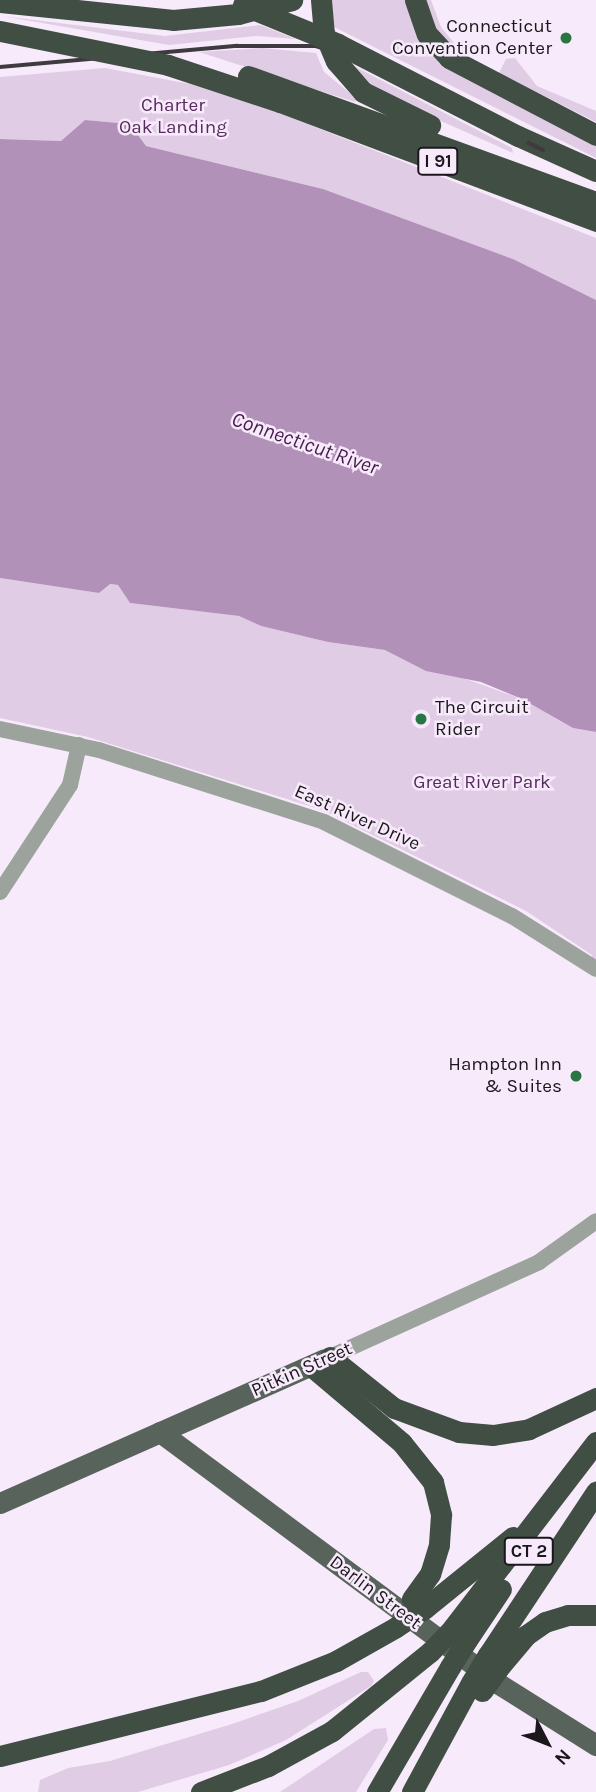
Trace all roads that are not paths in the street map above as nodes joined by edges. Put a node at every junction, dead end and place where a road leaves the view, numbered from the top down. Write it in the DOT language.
graph roads {
  1 [pos="229,0"];
  2 [pos="292,0"];
  3 [pos="321,0"];
  4 [pos="415,0"];
  5 [pos="0,2"];
  6 [pos="0,31"];
  7 [pos="282,94"];
  8 [pos="596,135"];
  9 [pos="596,171"];
  10 [pos="528,177"];
  11 [pos="596,202"];
  12 [pos="596,221"];
  13 [pos="0,729"];
  14 [pos="79,745"];
  15 [pos="0,892"];
  16 [pos="596,970"];
  17 [pos="596,1221"];
  18 [pos="321,1362"];
  19 [pos="596,1398"];
  20 [pos="160,1433"];
  21 [pos="596,1442"];
  22 [pos="596,1465"];
  23 [pos="596,1492"];
  24 [pos="0,1503"];
  25 [pos="547,1508"];
  26 [pos="418,1604"];
  27 [pos="596,1615"];
  28 [pos="459,1634"];
  29 [pos="494,1660"];
  30 [pos="596,1745"];
  31 [pos="0,1756"];
  32 [pos="201,1792"];
  33 [pos="379,1792"];
  34 [pos="413,1792"];
  1 -- 9 [label="highway, bridge"];
  2 -- 5 [label="highway"];
  3 -- 10 [label="highway, bridge"];
  4 -- 8 [label="highway"];
  6 -- 7 [label="highway, bridge"];
  7 -- 10 [label="highway"];
  7 -- 12 [label="highway, I 91"];
  10 -- 11 [label="highway"];
  13 -- 14 [label="street, East River Drive"];
  14 -- 15 [label="street"];
  14 -- 16 [label="street, East River Drive"];
  17 -- 18 [label="street, Pitkin Street"];
  18 -- 19 [label="highway"];
  18 -- 20 [label="main road, Pitkin Street"];
  18 -- 26 [label="highway"];
  20 -- 24 [label="main road, Pitkin Street"];
  20 -- 30 [label="main road, Darlin Street"];
  21 -- 25 [label="highway, CT 2"];
  22 -- 28 [label="highway, CT 2"];
  23 -- 29 [label="highway"];
  25 -- 26 [label="highway"];
  25 -- 28 [label="highway, CT 2"];
  26 -- 31 [label="highway"];
  27 -- 29 [label="highway"];
  28 -- 32 [label="highway, CT 2, bridge"];
  28 -- 33 [label="highway, CT 2, bridge"];
  29 -- 34 [label="highway, bridge"];
}
